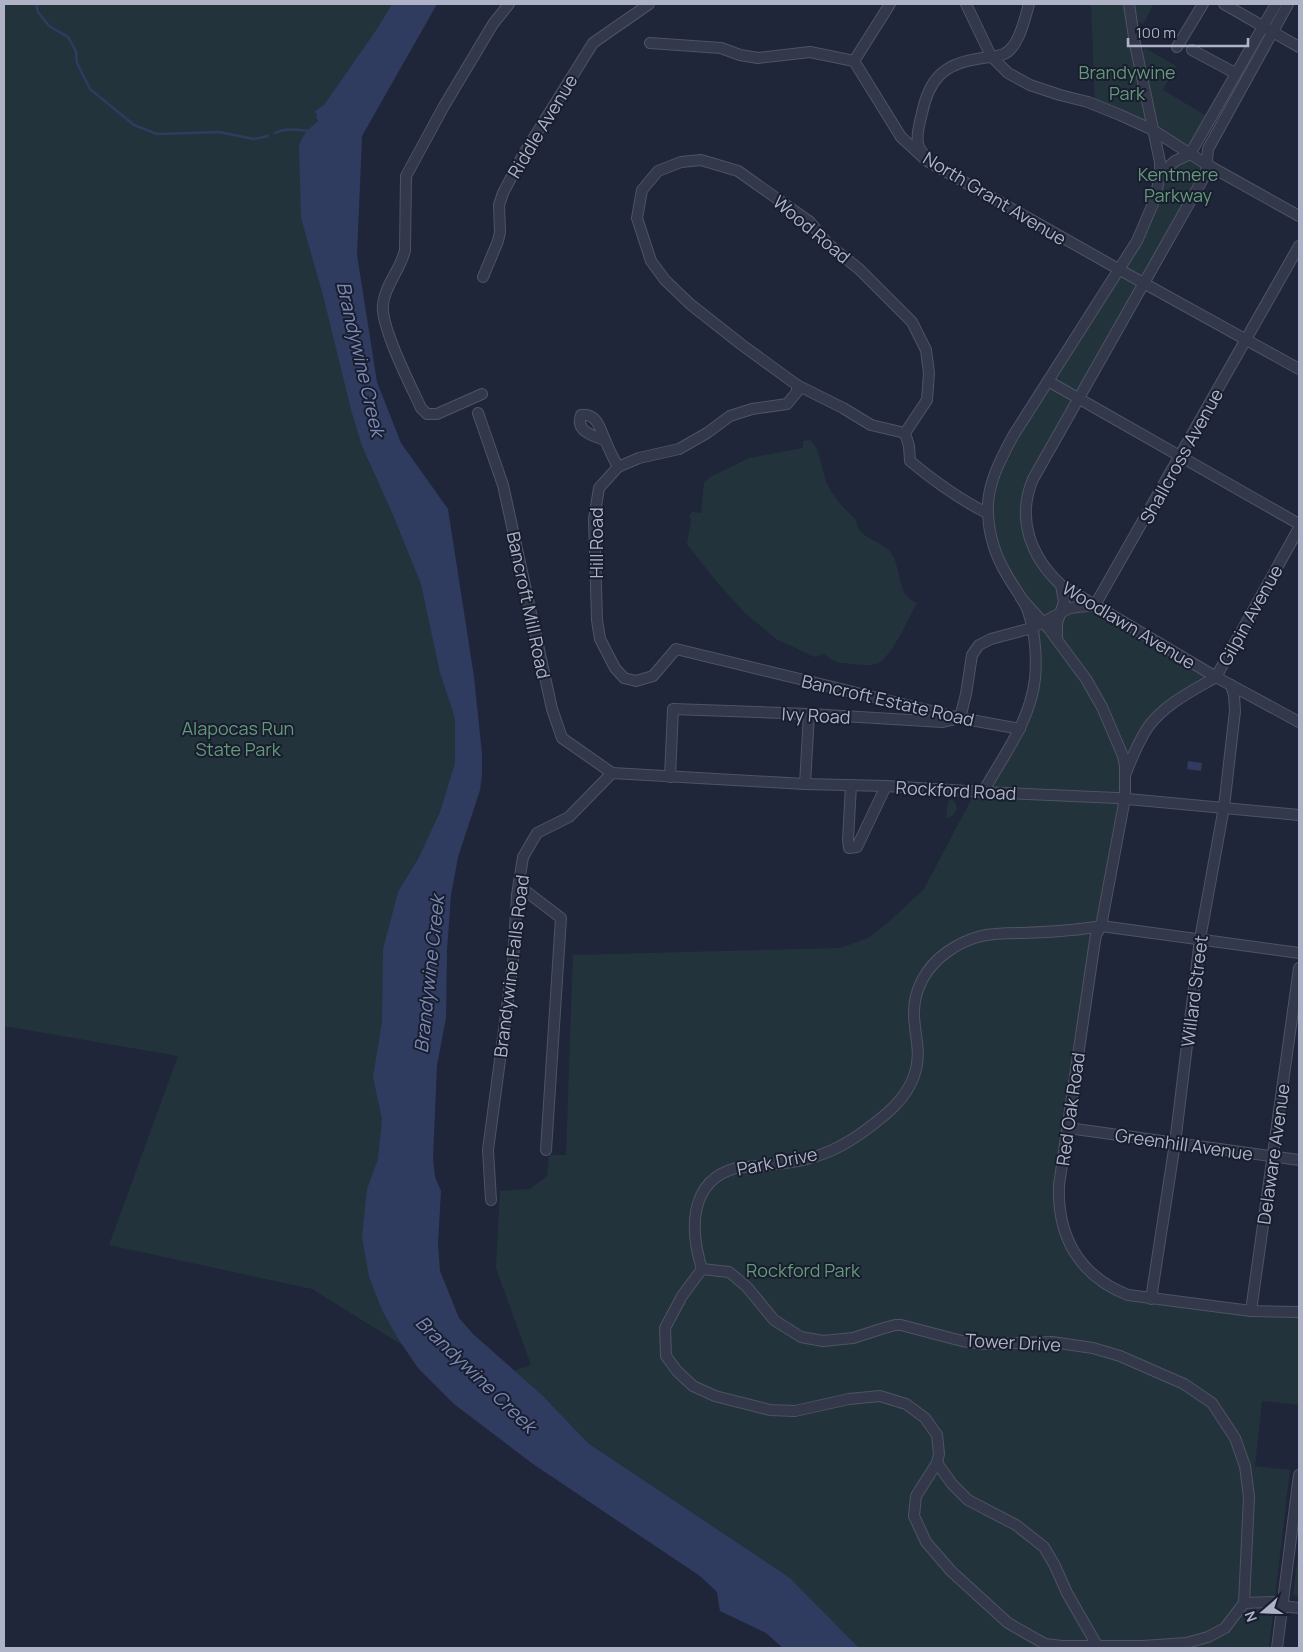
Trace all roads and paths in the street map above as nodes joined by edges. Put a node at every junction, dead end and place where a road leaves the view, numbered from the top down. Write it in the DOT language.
graph roads {
  1 [pos="509,4"];
  2 [pos="649,4"];
  3 [pos="890,4"];
  4 [pos="966,4"];
  5 [pos="1029,4"];
  6 [pos="1129,4"];
  7 [pos="1203,4"];
  8 [pos="1224,4"];
  9 [pos="1276,4"];
  10 [pos="1288,4"];
  11 [pos="1268,29"];
  12 [pos="650,43"];
  13 [pos="1177,47"];
  14 [pos="1299,47"];
  15 [pos="1192,50"];
  16 [pos="991,56"];
  17 [pos="854,61"];
  18 [pos="1236,73"];
  19 [pos="1153,130"];
  20 [pos="1190,154"];
  21 [pos="928,161"];
  22 [pos="1206,164"];
  23 [pos="1160,175"];
  24 [pos="1299,216"];
  25 [pos="1299,246"];
  26 [pos="1120,270"];
  27 [pos="483,277"];
  28 [pos="1144,283"];
  29 [pos="1246,339"];
  30 [pos="1299,368"];
  31 [pos="1048,381"];
  32 [pos="797,385"];
  33 [pos="482,394"];
  34 [pos="1078,399"];
  35 [pos="478,413"];
  36 [pos="905,433"];
  37 [pos="605,440"];
  38 [pos="1181,457"];
  39 [pos="618,467"];
  40 [pos="987,513"];
  41 [pos="1299,526"];
  42 [pos="1060,586"];
  43 [pos="1021,598"];
  44 [pos="1095,605"];
  45 [pos="1061,612"];
  46 [pos="1044,623"];
  47 [pos="1032,628"];
  48 [pos="1057,639"];
  49 [pos="756,668"];
  50 [pos="1216,676"];
  51 [pos="1231,685"];
  52 [pos="809,714"];
  53 [pos="960,718"];
  54 [pos="1299,722"];
  55 [pos="1020,729"];
  56 [pos="612,774"];
  57 [pos="1125,774"];
  58 [pos="670,777"];
  59 [pos="805,784"];
  60 [pos="851,785"];
  61 [pos="886,786"];
  62 [pos="983,792"];
  63 [pos="1125,798"];
  64 [pos="1224,807"];
  65 [pos="1299,815"];
  66 [pos="519,886"];
  67 [pos="1101,926"];
  68 [pos="1200,939"];
  69 [pos="1299,952"];
  70 [pos="1299,968"];
  71 [pos="1068,1128"];
  72 [pos="1174,1142"];
  73 [pos="546,1150"];
  74 [pos="1273,1156"];
  75 [pos="1299,1160"];
  76 [pos="491,1200"];
  77 [pos="702,1269"];
  78 [pos="1151,1298"];
  79 [pos="1251,1311"];
  80 [pos="1299,1312"];
  81 [pos="937,1463"];
  82 [pos="1299,1475"];
  83 [pos="1244,1604"];
  84 [pos="1283,1606"];
  85 [pos="1299,1608"];
  86 [pos="1098,1647"];
  87 [pos="1277,1648"];
  1 -- 33 [label="street"];
  2 -- 27 [label="street, Riddle Avenue"];
  3 -- 17 [label="street"];
  4 -- 16 [label="street"];
  5 -- 16 [label="street"];
  6 -- 19 [label="street"];
  7 -- 13 [label="street"];
  8 -- 11 [label="street"];
  9 -- 11 [label="street"];
  10 -- 11 [label="street"];
  11 -- 14 [label="street"];
  11 -- 18 [label="street"];
  11 -- 22 [label="street"];
  12 -- 17 [label="street"];
  15 -- 18 [label="street"];
  16 -- 19 [label="street"];
  16 -- 21 [label="street"];
  17 -- 21 [label="street, North Grant Avenue"];
  18 -- 20 [label="street"];
  19 -- 20 [label="street"];
  19 -- 23 [label="street"];
  20 -- 22 [label="street"];
  20 -- 23 [label="street"];
  21 -- 26 [label="street, North Grant Avenue"];
  22 -- 24 [label="street"];
  22 -- 28 [label="street"];
  23 -- 26 [label="street"];
  25 -- 29 [label="street, Shallcross Avenue"];
  26 -- 28 [label="street, North Grant Avenue"];
  26 -- 31 [label="street"];
  28 -- 29 [label="street, North Grant Avenue"];
  28 -- 34 [label="street"];
  29 -- 30 [label="street, North Grant Avenue"];
  29 -- 38 [label="street, Shallcross Avenue"];
  31 -- 34 [label="street"];
  31 -- 40 [label="street"];
  32 -- 36 [label="street, Wood Road"];
  32 -- 36 [label="street, Wood Road"];
  32 -- 39 [label="street, Hill Road"];
  34 -- 38 [label="street"];
  34 -- 42 [label="street, Woodlawn Avenue"];
  35 -- 56 [label="street, Bancroft Mill Road"];
  36 -- 40 [label="street"];
  37 -- 39 [label="street"];
  38 -- 41 [label="street"];
  38 -- 44 [label="street, Shallcross Avenue"];
  39 -- 49 [label="street, Hill Road"];
  40 -- 43 [label="street"];
  41 -- 50 [label="street, Gilpin Avenue"];
  42 -- 44 [label="street, Woodlawn Avenue"];
  42 -- 45 [label="street"];
  43 -- 46 [label="street, Red Oak Road"];
  43 -- 47 [label="street"];
  44 -- 45 [label="street"];
  44 -- 50 [label="street, Woodlawn Avenue"];
  45 -- 46 [label="street"];
  45 -- 48 [label="street"];
  46 -- 47 [label="street"];
  46 -- 48 [label="street, Red Oak Road"];
  47 -- 53 [label="street"];
  47 -- 55 [label="street"];
  48 -- 57 [label="street, Red Oak Road"];
  49 -- 53 [label="street, Bancroft Estate Road"];
  50 -- 51 [label="street, Woodlawn Avenue"];
  50 -- 57 [label="street, Red Oak Road"];
  51 -- 54 [label="street, Woodlawn Avenue"];
  51 -- 64 [label="street, Willard Street"];
  52 -- 53 [label="street, Ivy Road"];
  52 -- 58 [label="street, Ivy Road"];
  52 -- 59 [label="street"];
  53 -- 55 [label="street, Bancroft Estate Road"];
  55 -- 62 [label="street"];
  56 -- 58 [label="street, Rockford Road"];
  56 -- 66 [label="street, Brandywine Falls Road"];
  57 -- 63 [label="street, Red Oak Road"];
  58 -- 59 [label="street, Rockford Road"];
  59 -- 60 [label="street, Rockford Road"];
  60 -- 61 [label="street, Rockford Road"];
  60 -- 61 [label="street"];
  61 -- 62 [label="street, Rockford Road"];
  62 -- 63 [label="street, Rockford Road"];
  63 -- 64 [label="street, Rockford Road"];
  63 -- 67 [label="street, Red Oak Road"];
  64 -- 65 [label="street, Rockford Road"];
  64 -- 68 [label="street, Willard Street"];
  66 -- 73 [label="street"];
  66 -- 76 [label="street, Brandywine Falls Road"];
  67 -- 68 [label="street, Park Drive"];
  67 -- 71 [label="street, Red Oak Road"];
  67 -- 77 [label="street, Park Drive"];
  68 -- 69 [label="street, Park Drive"];
  68 -- 72 [label="street, Willard Street"];
  70 -- 74 [label="street, Delaware Avenue"];
  71 -- 72 [label="street, Greenhill Avenue"];
  71 -- 78 [label="street, Red Oak Road"];
  72 -- 74 [label="street, Greenhill Avenue"];
  72 -- 78 [label="street, Willard Street"];
  74 -- 75 [label="street, Greenhill Avenue"];
  74 -- 79 [label="street, Delaware Avenue"];
  77 -- 81 [label="street"];
  77 -- 83 [label="street, Tower Drive"];
  78 -- 79 [label="street, Red Oak Road"];
  79 -- 80 [label="street, Red Oak Road"];
  81 -- 86 [label="street"];
  81 -- 86 [label="street"];
  82 -- 84 [label="street"];
  83 -- 84 [label="street"];
  83 -- 86 [label="street"];
  84 -- 85 [label="street"];
  84 -- 87 [label="street"];
}
